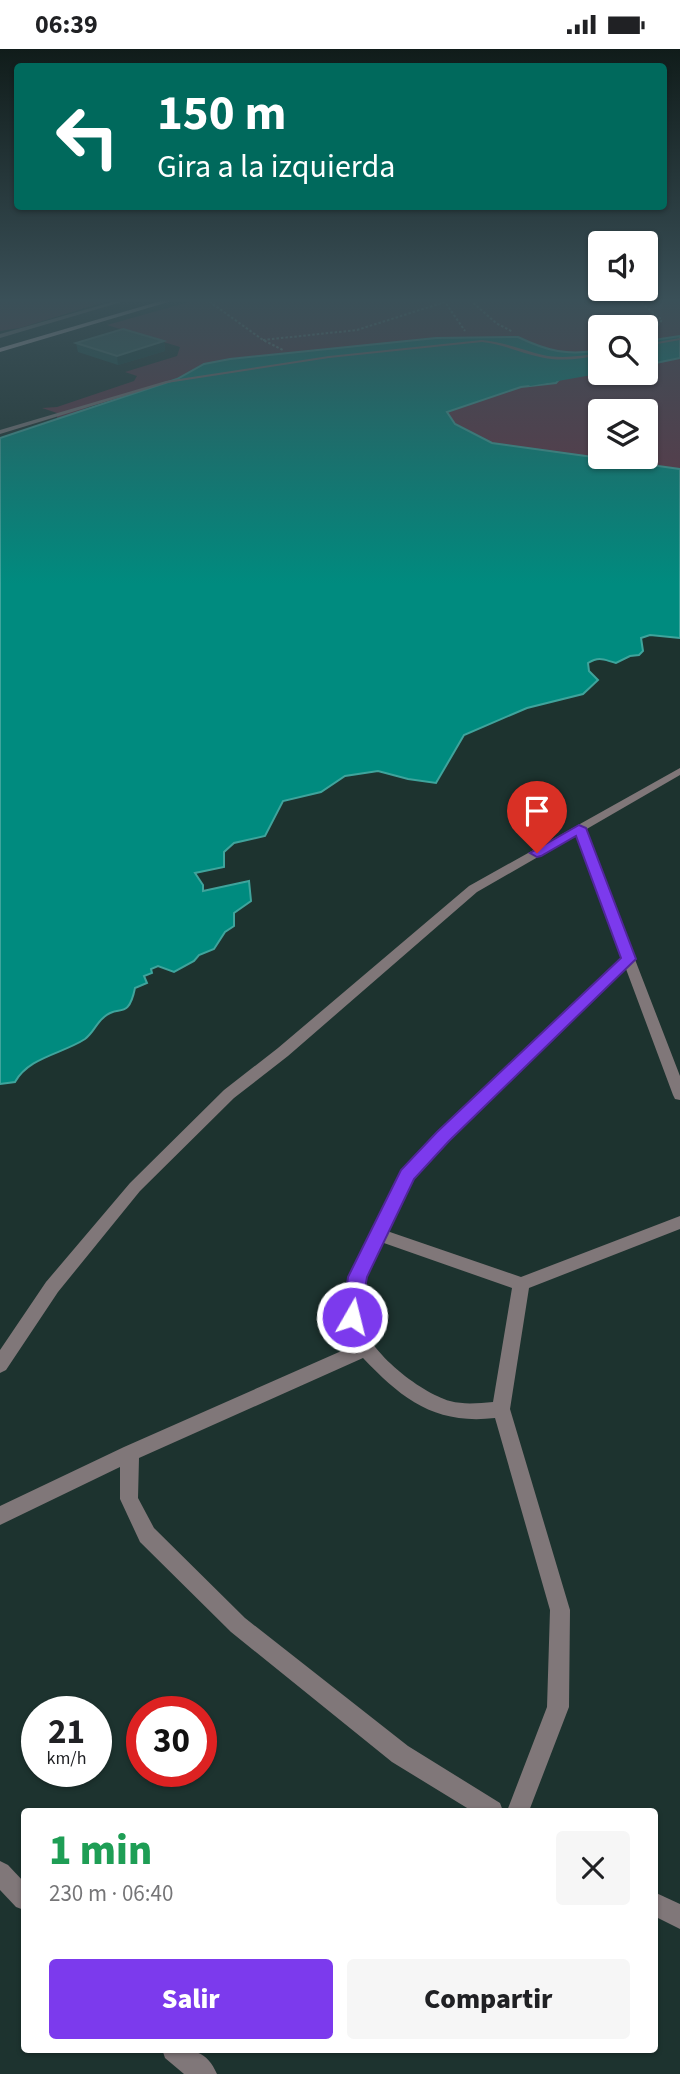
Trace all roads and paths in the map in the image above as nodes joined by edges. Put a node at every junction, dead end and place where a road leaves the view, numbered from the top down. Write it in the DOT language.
graph roads {
  1 [pos="124,394"];
  2 [pos="0,432"];
  3 [pos="680,771"];
  4 [pos="579,828"];
  5 [pos="628,959"];
  6 [pos="680,1095"];
  7 [pos="680,1223"];
  8 [pos="377,1234"];
  9 [pos="521,1283"];
  10 [pos="365,1349"];
  11 [pos="0,1365"];
  12 [pos="501,1409"];
  13 [pos="130,1453"];
  14 [pos="0,1516"];
  15 [pos="487,1808"];
  16 [pos="519,1808"];
  17 [pos="0,1873"];
  18 [pos="21,1896"];
  19 [pos="658,1905"];
  20 [pos="680,1917"];
  21 [pos="179,2053"];
  22 [pos="204,2074"];
  1 -- 2 [label="lane"];
  3 -- 4 [label="street"];
  4 -- 5 [label="street"];
  4 -- 11 [label="street"];
  5 -- 6 [label="street"];
  5 -- 8 [label="street"];
  7 -- 9 [label="street"];
  8 -- 9 [label="street"];
  8 -- 10 [label="street"];
  9 -- 12 [label="street"];
  10 -- 12 [label="street"];
  10 -- 13 [label="street"];
  12 -- 16 [label="street"];
  13 -- 14 [label="street"];
  13 -- 15 [label="street"];
  17 -- 18 [label="street"];
  19 -- 20 [label="street"];
  21 -- 22 [label="street"];
}
